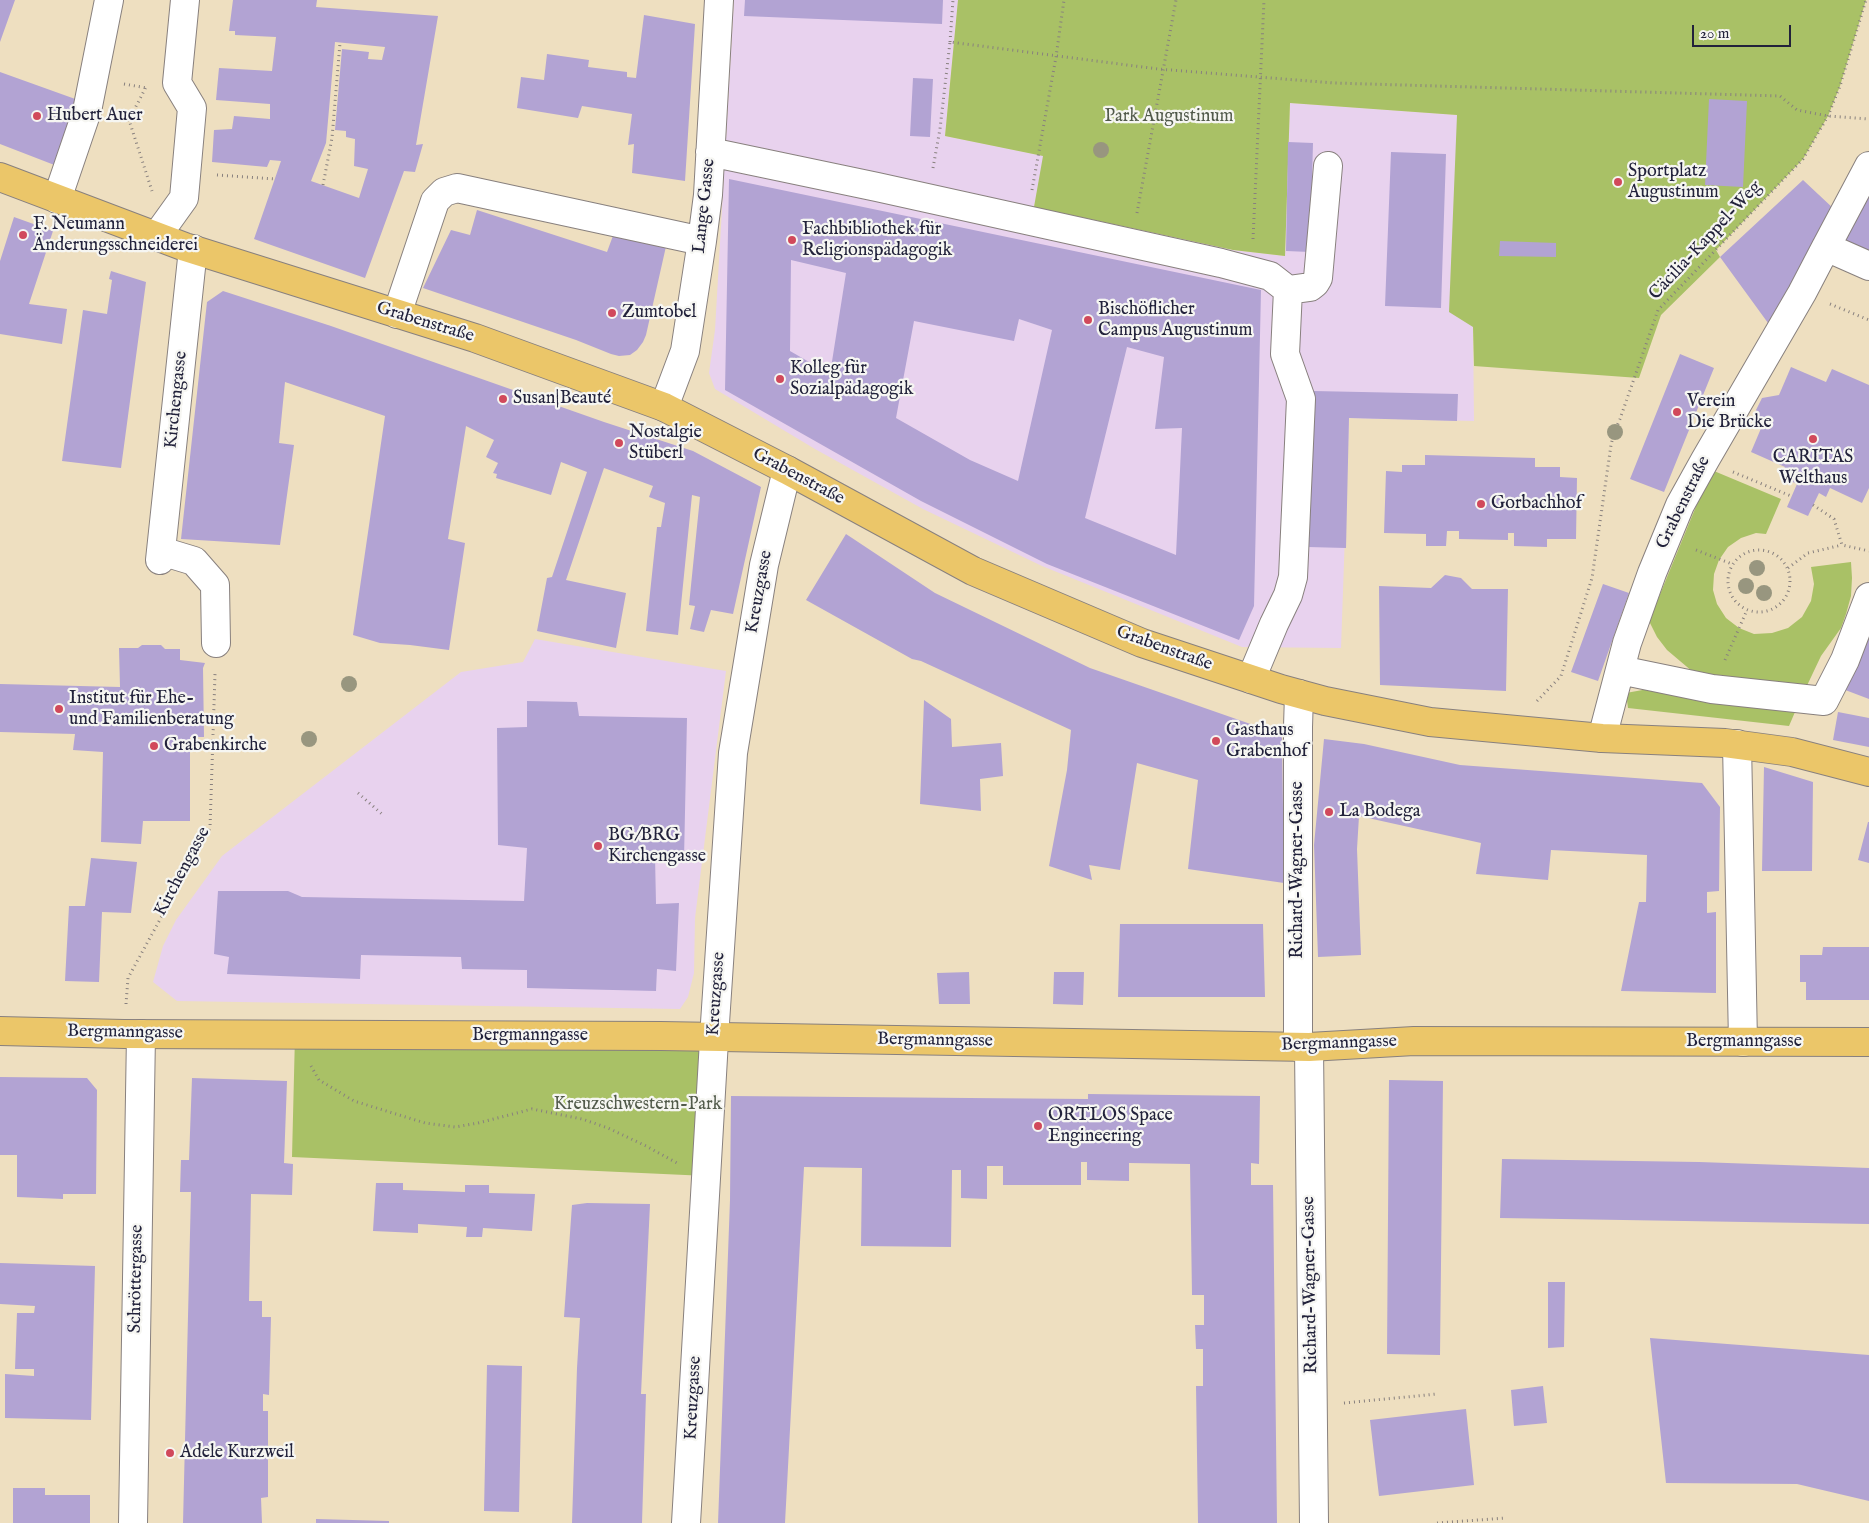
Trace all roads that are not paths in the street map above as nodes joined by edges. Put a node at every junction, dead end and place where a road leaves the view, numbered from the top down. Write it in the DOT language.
graph roads {
  1 [pos="109,0"];
  2 [pos="185,0"];
  3 [pos="719,0"];
  4 [pos="710,152"];
  5 [pos="1328,166"];
  6 [pos="1869,166"];
  7 [pos="0,177"];
  8 [pos="57,199"];
  9 [pos="163,227"];
  10 [pos="702,241"];
  11 [pos="1826,247"];
  12 [pos="193,249"];
  13 [pos="1869,266"];
  14 [pos="1288,290"];
  15 [pos="397,314"];
  16 [pos="664,407"];
  17 [pos="787,470"];
  18 [pos="1869,598"];
  19 [pos="216,643"];
  20 [pos="1620,670"];
  21 [pos="1251,679"];
  22 [pos="1299,694"];
  23 [pos="1602,738"];
  24 [pos="1738,744"];
  25 [pos="1869,772"];
  26 [pos="0,1031"];
  27 [pos="141,1034"];
  28 [pos="714,1037"];
  29 [pos="1743,1042"];
  30 [pos="1869,1042"];
  31 [pos="1303,1047"];
  32 [pos="133,1523"];
  33 [pos="686,1523"];
  34 [pos="1314,1523"];
  1 -- 8 [label="street"];
  2 -- 9 [label="street"];
  3 -- 4 [label="street, Lange Gasse"];
  4 -- 10 [label="street, Lange Gasse"];
  4 -- 14 [label="street"];
  5 -- 14 [label="street"];
  6 -- 11 [label="street, Grabenstraße"];
  7 -- 8 [label="main road, Grabenstraße"];
  8 -- 9 [label="main road, Grabenstraße"];
  9 -- 12 [label="main road, Grabenstraße"];
  10 -- 15 [label="street"];
  10 -- 16 [label="street, Lange Gasse"];
  11 -- 13 [label="street"];
  11 -- 20 [label="street, Grabenstraße"];
  12 -- 15 [label="main road, Grabenstraße"];
  12 -- 19 [label="street, Kirchengasse"];
  14 -- 21 [label="street"];
  15 -- 16 [label="main road, Grabenstraße"];
  16 -- 17 [label="main road, Grabenstraße"];
  17 -- 21 [label="main road, Grabenstraße"];
  17 -- 28 [label="street, Kreuzgasse"];
  18 -- 20 [label="street"];
  20 -- 23 [label="street, Grabenstraße"];
  21 -- 22 [label="main road, Grabenstraße"];
  22 -- 23 [label="main road, Grabenstraße"];
  22 -- 31 [label="street, Richard-Wagner-Gasse"];
  23 -- 24 [label="main road, Grabenstraße"];
  24 -- 25 [label="main road, Grabenstraße"];
  24 -- 29 [label="street"];
  26 -- 27 [label="main road, Bergmanngasse"];
  27 -- 28 [label="main road, Bergmanngasse"];
  27 -- 32 [label="street, Schröttergasse"];
  28 -- 31 [label="main road, Bergmanngasse"];
  28 -- 33 [label="street, Kreuzgasse"];
  29 -- 30 [label="main road, Bergmanngasse"];
  29 -- 31 [label="main road, Bergmanngasse"];
  31 -- 34 [label="street, Richard-Wagner-Gasse"];
}
